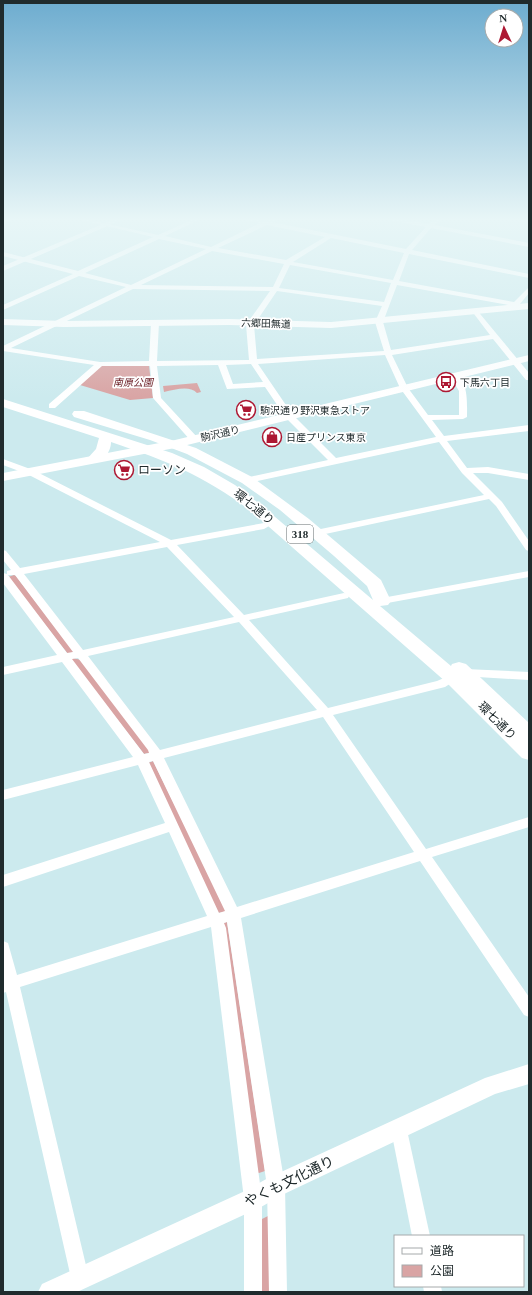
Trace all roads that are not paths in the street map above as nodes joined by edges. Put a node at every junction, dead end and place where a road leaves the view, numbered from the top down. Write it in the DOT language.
graph roads {
  1 [pos="66,278"];
  2 [pos="99,278"];
  3 [pos="150,278"];
  4 [pos="279,278"];
  5 [pos="381,278"];
  6 [pos="396,281"];
  7 [pos="132,287"];
  8 [pos="274,289"];
  9 [pos="529,289"];
  10 [pos="386,304"];
  11 [pos="517,305"];
  12 [pos="529,306"];
  13 [pos="3,308"];
  14 [pos="474,310"];
  15 [pos="3,322"];
  16 [pos="252,322"];
  17 [pos="379,322"];
  18 [pos="156,323"];
  19 [pos="56,324"];
  20 [pos="496,336"];
  21 [pos="3,349"];
  22 [pos="388,353"];
  23 [pos="529,358"];
  24 [pos="516,361"];
  25 [pos="221,362"];
  26 [pos="253,362"];
  27 [pos="153,363"];
  28 [pos="100,364"];
  29 [pos="454,376"];
  30 [pos="529,378"];
  31 [pos="269,384"];
  32 [pos="404,388"];
  33 [pos="3,391"];
  34 [pos="3,398"];
  35 [pos="3,404"];
  36 [pos="52,406"];
  37 [pos="3,409"];
  38 [pos="289,416"];
  39 [pos="425,418"];
  40 [pos="87,427"];
  41 [pos="124,428"];
  42 [pos="529,428"];
  43 [pos="440,438"];
  44 [pos="194,439"];
  45 [pos="104,441"];
  46 [pos="175,444"];
  47 [pos="134,452"];
  48 [pos="94,459"];
  49 [pos="333,460"];
  50 [pos="3,462"];
  51 [pos="465,471"];
  52 [pos="30,472"];
  53 [pos="3,477"];
  54 [pos="529,477"];
  55 [pos="248,480"];
  56 [pos="490,496"];
  57 [pos="264,526"];
  58 [pos="316,533"];
  59 [pos="169,543"];
  60 [pos="529,548"];
  61 [pos="3,553"];
  62 [pos="18,572"];
  63 [pos="529,574"];
  64 [pos="3,575"];
  65 [pos="344,596"];
  66 [pos="380,607"];
  67 [pos="241,618"];
  68 [pos="80,654"];
  69 [pos="65,657"];
  70 [pos="3,671"];
  71 [pos="459,675"];
  72 [pos="529,676"];
  73 [pos="326,713"];
  74 [pos="529,734"];
  75 [pos="529,753"];
  76 [pos="157,756"];
  77 [pos="142,760"];
  78 [pos="3,795"];
  79 [pos="529,822"];
  80 [pos="172,826"];
  81 [pos="424,856"];
  82 [pos="3,880"];
  83 [pos="234,913"];
  84 [pos="215,919"];
  85 [pos="3,947"];
  86 [pos="7,985"];
  87 [pos="529,1010"];
  88 [pos="529,1074"];
  89 [pos="398,1130"];
  90 [pos="276,1186"];
  91 [pos="253,1199"];
  92 [pos="421,1235"];
  93 [pos="80,1278"];
  94 [pos="50,1292"];
  95 [pos="253,1292"];
  96 [pos="278,1292"];
  1 -- 13 [label="street"];
  2 -- 7 [label="street"];
  3 -- 7 [label="street"];
  4 -- 8 [label="street"];
  5 -- 6 [label="street"];
  6 -- 10 [label="street"];
  6 -- 11 [label="street"];
  7 -- 8 [label="street"];
  7 -- 19 [label="street"];
  8 -- 10 [label="street"];
  8 -- 16 [label="street"];
  9 -- 11 [label="street"];
  10 -- 17 [label="street"];
  11 -- 12 [label="street, 六郷田無道"];
  11 -- 14 [label="street, 六郷田無道"];
  14 -- 17 [label="street, 六郷田無道"];
  14 -- 20 [label="street"];
  15 -- 19 [label="street, 六郷田無道"];
  16 -- 17 [label="street, 六郷田無道"];
  16 -- 18 [label="street, 六郷田無道"];
  16 -- 26 [label="street"];
  17 -- 22 [label="street"];
  18 -- 19 [label="street, 六郷田無道"];
  18 -- 27 [label="street"];
  19 -- 21 [label="street"];
  20 -- 22 [label="street"];
  20 -- 24 [label="street"];
  21 -- 28 [label="street"];
  22 -- 26 [label="street"];
  22 -- 32 [label="street"];
  23 -- 24 [label="main road, 駒沢通り"];
  24 -- 29 [label="main road, 駒沢通り"];
  24 -- 30 [label="street"];
  25 -- 26 [label="street"];
  25 -- 27 [label="street"];
  25 -- 31 [label="street"];
  26 -- 31 [label="street"];
  27 -- 28 [label="street"];
  27 -- 44 [label="street"];
  28 -- 36 [label="street"];
  29 -- 32 [label="main road, 駒沢通り"];
  29 -- 39 [label="street"];
  31 -- 38 [label="street"];
  32 -- 38 [label="main road, 駒沢通り"];
  32 -- 39 [label="street"];
  33 -- 36 [label="main road"];
  34 -- 40 [label="main road, 環七通り / 318"];
  35 -- 40 [label="main road, 環七通り / 318"];
  36 -- 41 [label="main road"];
  37 -- 45 [label="main road"];
  38 -- 44 [label="main road, 駒沢通り"];
  38 -- 49 [label="street"];
  39 -- 43 [label="street"];
  40 -- 66 [label="main road, 環七通り / 318"];
  41 -- 45 [label="main road"];
  41 -- 46 [label="main road"];
  42 -- 43 [label="street"];
  43 -- 49 [label="street"];
  43 -- 51 [label="street"];
  44 -- 46 [label="main road, 駒沢通り"];
  45 -- 47 [label="main road"];
  45 -- 48 [label="main road"];
  46 -- 47 [label="main road, 駒沢通り"];
  46 -- 55 [label="main road"];
  47 -- 48 [label="main road, 駒沢通り"];
  47 -- 57 [label="main road"];
  48 -- 52 [label="main road, 駒沢通り"];
  49 -- 55 [label="street"];
  50 -- 52 [label="street"];
  51 -- 54 [label="street"];
  51 -- 56 [label="street"];
  52 -- 53 [label="main road, 駒沢通り"];
  52 -- 59 [label="street"];
  55 -- 58 [label="main road"];
  56 -- 58 [label="street"];
  56 -- 60 [label="street"];
  57 -- 59 [label="street"];
  57 -- 65 [label="main road"];
  58 -- 66 [label="main road"];
  59 -- 62 [label="street"];
  59 -- 67 [label="street"];
  61 -- 62 [label="street"];
  62 -- 64 [label="street"];
  62 -- 68 [label="street"];
  63 -- 66 [label="street"];
  64 -- 69 [label="street"];
  65 -- 66 [label="main road"];
  65 -- 67 [label="street"];
  66 -- 71 [label="main road, 環七通り / 318"];
  67 -- 68 [label="street"];
  67 -- 73 [label="street"];
  68 -- 69 [label="street"];
  68 -- 76 [label="street"];
  69 -- 70 [label="street"];
  69 -- 77 [label="street"];
  71 -- 72 [label="street"];
  71 -- 73 [label="street"];
  71 -- 74 [label="main road, 環七通り / 318"];
  71 -- 75 [label="main road, 環七通り / 318"];
  73 -- 76 [label="street"];
  73 -- 81 [label="street"];
  76 -- 77 [label="street"];
  76 -- 83 [label="street"];
  77 -- 78 [label="street"];
  77 -- 80 [label="street"];
  79 -- 81 [label="street"];
  80 -- 82 [label="street"];
  80 -- 84 [label="street"];
  81 -- 83 [label="street"];
  81 -- 87 [label="street"];
  83 -- 84 [label="street"];
  83 -- 90 [label="street"];
  84 -- 86 [label="street"];
  84 -- 91 [label="street"];
  85 -- 86 [label="street"];
  86 -- 93 [label="street"];
  88 -- 89 [label="street, やくも文化通り"];
  89 -- 90 [label="street, やくも文化通り"];
  89 -- 92 [label="street"];
  90 -- 91 [label="street, やくも文化通り"];
  90 -- 96 [label="street"];
  91 -- 93 [label="street, やくも文化通り"];
  91 -- 95 [label="street"];
  93 -- 94 [label="street, やくも文化通り"];
}
